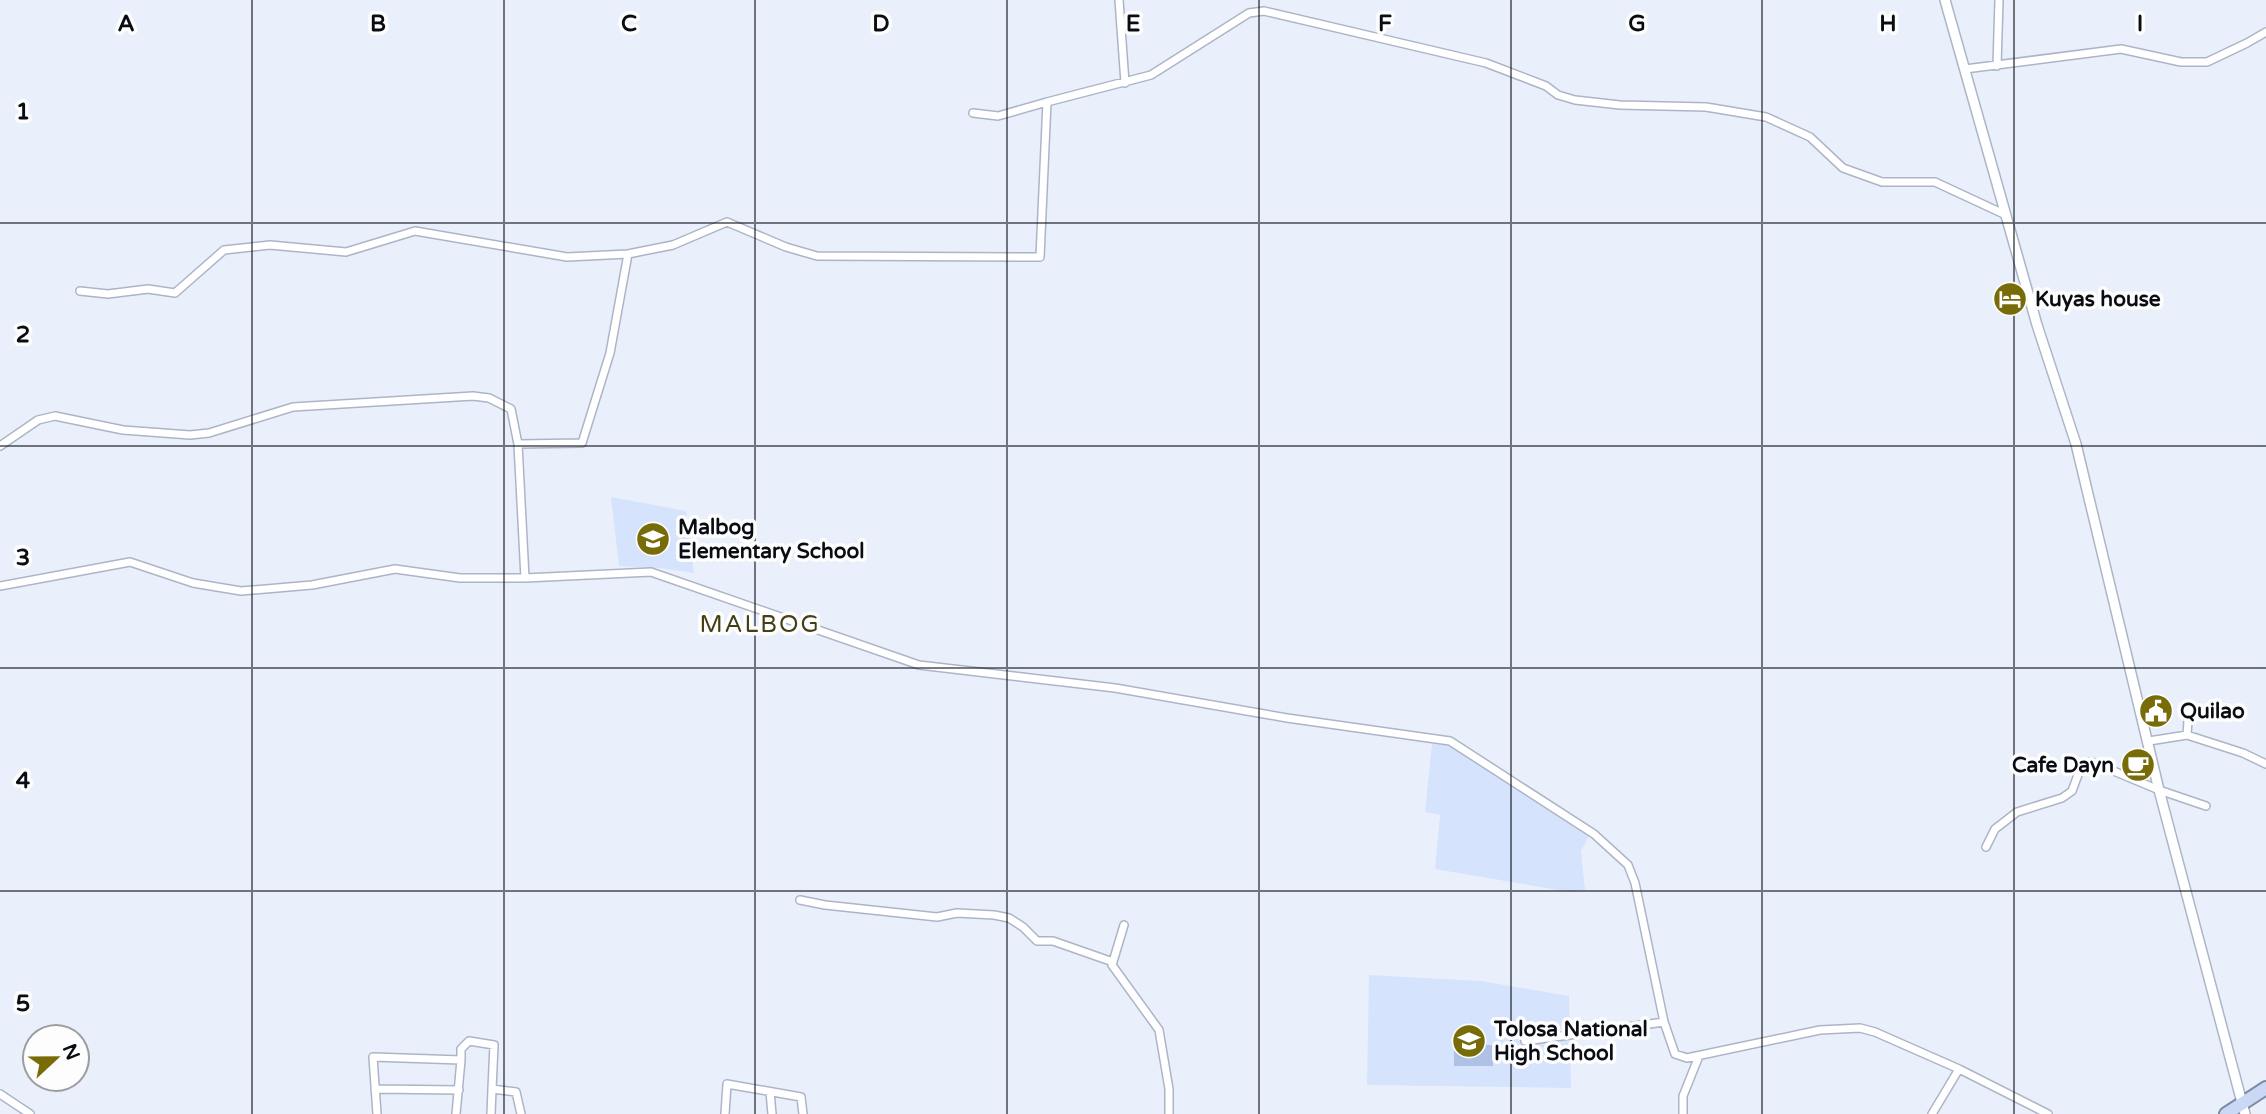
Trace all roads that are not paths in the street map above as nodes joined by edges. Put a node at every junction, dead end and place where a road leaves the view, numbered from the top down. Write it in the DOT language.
graph roads {
  1 [pos="1119,0"];
  2 [pos="1945,0"];
  3 [pos="1999,0"];
  4 [pos="2266,32"];
  5 [pos="1997,66"];
  6 [pos="1965,69"];
  7 [pos="1125,83"];
  8 [pos="1047,102"];
  9 [pos="973,113"];
  10 [pos="2006,215"];
  11 [pos="628,254"];
  12 [pos="80,291"];
  13 [pos="518,444"];
  14 [pos="0,446"];
  15 [pos="525,578"];
  16 [pos="0,586"];
  17 [pos="2189,706"];
  18 [pos="2187,735"];
  19 [pos="2149,741"];
  20 [pos="2266,764"];
  21 [pos="2159,790"];
  22 [pos="2206,806"];
  23 [pos="1986,847"];
  24 [pos="800,900"];
  25 [pos="1124,925"];
  26 [pos="1113,962"];
  27 [pos="1664,1023"];
  28 [pos="1525,1041"];
  29 [pos="1699,1056"];
  30 [pos="461,1060"];
  31 [pos="1959,1069"];
  32 [pos="2266,1088"];
  33 [pos="375,1089"];
  34 [pos="492,1089"];
  35 [pos="458,1090"];
  36 [pos="770,1092"];
  37 [pos="0,1094"];
  38 [pos="2244,1108"];
  39 [pos="30,1114"];
  40 [pos="377,1114"];
  41 [pos="456,1114"];
  42 [pos="491,1114"];
  43 [pos="521,1114"];
  44 [pos="725,1114"];
  45 [pos="772,1114"];
  46 [pos="803,1114"];
  47 [pos="1169,1114"];
  48 [pos="1684,1114"];
  49 [pos="1933,1114"];
  50 [pos="2048,1114"];
  51 [pos="2226,1114"];
  1 -- 7 [label="street"];
  2 -- 6 [label="street"];
  3 -- 5 [label="street"];
  4 -- 5 [label="street"];
  5 -- 6 [label="street"];
  6 -- 10 [label="street"];
  7 -- 8 [label="street"];
  7 -- 10 [label="street"];
  8 -- 9 [label="street"];
  8 -- 11 [label="street"];
  10 -- 19 [label="street"];
  11 -- 12 [label="street"];
  11 -- 13 [label="street"];
  13 -- 14 [label="street"];
  13 -- 15 [label="street"];
  15 -- 16 [label="street"];
  15 -- 27 [label="street"];
  17 -- 18 [label="street"];
  18 -- 19 [label="street"];
  18 -- 20 [label="street"];
  19 -- 21 [label="street"];
  21 -- 22 [label="street"];
  21 -- 23 [label="street"];
  21 -- 38 [label="street"];
  24 -- 26 [label="street"];
  25 -- 26 [label="street"];
  26 -- 47 [label="street"];
  27 -- 28 [label="street"];
  27 -- 29 [label="street"];
  29 -- 31 [label="street"];
  29 -- 48 [label="street"];
  30 -- 33 [label="street"];
  30 -- 34 [label="street"];
  30 -- 35 [label="street"];
  31 -- 49 [label="street"];
  31 -- 50 [label="street"];
  32 -- 38 [label="highway"];
  33 -- 35 [label="street"];
  33 -- 40 [label="street"];
  34 -- 42 [label="street"];
  34 -- 43 [label="street"];
  35 -- 41 [label="street"];
  36 -- 44 [label="street"];
  36 -- 45 [label="street"];
  36 -- 46 [label="street"];
  37 -- 39 [label="street"];
  38 -- 51 [label="highway"];
}
